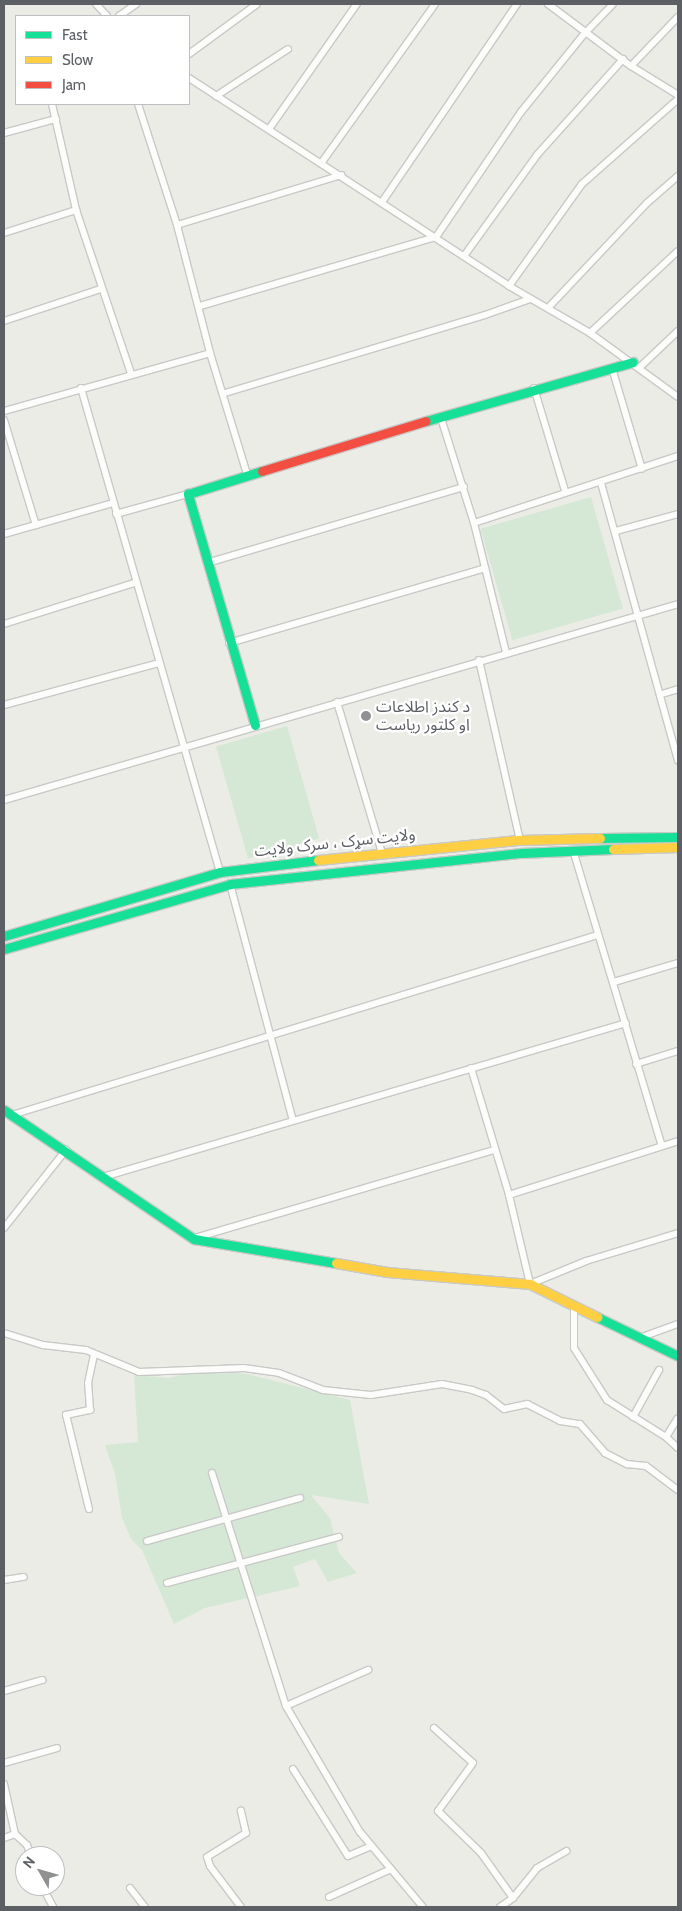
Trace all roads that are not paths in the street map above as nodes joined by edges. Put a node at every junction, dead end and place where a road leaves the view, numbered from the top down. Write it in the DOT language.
graph roads {
  1 [pos="96,4"];
  2 [pos="136,4"];
  3 [pos="257,4"];
  4 [pos="357,4"];
  5 [pos="435,4"];
  6 [pos="517,4"];
  7 [pos="548,4"];
  8 [pos="614,4"];
  9 [pos="106,15"];
  10 [pos="120,15"];
  11 [pos="678,17"];
  12 [pos="585,33"];
  13 [pos="288,49"];
  14 [pos="190,53"];
  15 [pos="623,59"];
  16 [pos="631,66"];
  17 [pos="190,79"];
  18 [pos="216,96"];
  19 [pos="678,97"];
  20 [pos="52,105"];
  21 [pos="138,105"];
  22 [pos="56,119"];
  23 [pos="269,129"];
  24 [pos="4,133"];
  25 [pos="322,162"];
  26 [pos="342,175"];
  27 [pos="678,176"];
  28 [pos="382,202"];
  29 [pos="76,210"];
  30 [pos="177,225"];
  31 [pos="4,233"];
  32 [pos="436,237"];
  33 [pos="678,251"];
  34 [pos="464,256"];
  35 [pos="509,286"];
  36 [pos="101,289"];
  37 [pos="530,298"];
  38 [pos="200,306"];
  39 [pos="548,308"];
  40 [pos="4,322"];
  41 [pos="678,331"];
  42 [pos="590,333"];
  43 [pos="210,353"];
  44 [pos="636,364"];
  45 [pos="612,368"];
  46 [pos="130,373"];
  47 [pos="81,388"];
  48 [pos="534,388"];
  49 [pos="224,393"];
  50 [pos="678,397"];
  51 [pos="4,412"];
  52 [pos="441,418"];
  53 [pos="4,420"];
  54 [pos="678,456"];
  55 [pos="642,468"];
  56 [pos="247,474"];
  57 [pos="601,483"];
  58 [pos="464,487"];
  59 [pos="564,490"];
  60 [pos="188,494"];
  61 [pos="113,503"];
  62 [pos="116,514"];
  63 [pos="678,514"];
  64 [pos="474,523"];
  65 [pos="36,525"];
  66 [pos="616,531"];
  67 [pos="4,534"];
  68 [pos="207,563"];
  69 [pos="485,568"];
  70 [pos="134,583"];
  71 [pos="678,604"];
  72 [pos="640,615"];
  73 [pos="4,624"];
  74 [pos="229,643"];
  75 [pos="506,652"];
  76 [pos="479,660"];
  77 [pos="159,663"];
  78 [pos="678,689"];
  79 [pos="662,694"];
  80 [pos="338,702"];
  81 [pos="4,705"];
  82 [pos="255,725"];
  83 [pos="182,747"];
  84 [pos="678,760"];
  85 [pos="4,800"];
  86 [pos="678,837"];
  87 [pos="520,840"];
  88 [pos="678,848"];
  89 [pos="573,850"];
  90 [pos="382,853"];
  91 [pos="220,872"];
  92 [pos="230,884"];
  93 [pos="598,935"];
  94 [pos="4,936"];
  95 [pos="4,949"];
  96 [pos="678,963"];
  97 [pos="614,982"];
  98 [pos="626,1023"];
  99 [pos="271,1034"];
  100 [pos="678,1052"];
  101 [pos="636,1064"];
  102 [pos="471,1068"];
  103 [pos="4,1110"];
  104 [pos="12,1116"];
  105 [pos="293,1120"];
  106 [pos="678,1141"];
  107 [pos="662,1146"];
  108 [pos="66,1150"];
  109 [pos="494,1150"];
  110 [pos="103,1177"];
  111 [pos="509,1195"];
  112 [pos="4,1228"];
  113 [pos="678,1232"];
  114 [pos="194,1238"];
  115 [pos="530,1284"];
  116 [pos="574,1307"];
  117 [pos="678,1324"];
  118 [pos="4,1333"];
  119 [pos="642,1337"];
  120 [pos="94,1355"];
  121 [pos="678,1356"];
  122 [pos="659,1370"];
  123 [pos="633,1418"];
  124 [pos="678,1418"];
  125 [pos="666,1436"];
  126 [pos="678,1448"];
  127 [pos="212,1473"];
  128 [pos="677,1486"];
  129 [pos="300,1498"];
  130 [pos="89,1509"];
  131 [pos="226,1519"];
  132 [pos="339,1537"];
  133 [pos="147,1541"];
  134 [pos="240,1564"];
  135 [pos="24,1577"];
  136 [pos="4,1580"];
  137 [pos="167,1583"];
  138 [pos="368,1670"];
  139 [pos="42,1680"];
  140 [pos="4,1690"];
  141 [pos="286,1706"];
  142 [pos="434,1728"];
  143 [pos="57,1748"];
  144 [pos="4,1763"];
  145 [pos="293,1769"];
  146 [pos="4,1784"];
  147 [pos="241,1811"];
  148 [pos="15,1834"];
  149 [pos="4,1838"];
  150 [pos="28,1846"];
  151 [pos="371,1846"];
  152 [pos="566,1851"];
  153 [pos="391,1869"];
  154 [pos="130,1888"];
  155 [pos="329,1897"];
  156 [pos="513,1898"];
  157 [pos="145,1907"];
  158 [pos="241,1907"];
  159 [pos="423,1907"];
  160 [pos="500,1907"];
  1 -- 9 [label="street"];
  2 -- 10 [label="street"];
  3 -- 14 [label="street"];
  4 -- 23 [label="street"];
  5 -- 25 [label="street"];
  6 -- 28 [label="street"];
  7 -- 12 [label="street"];
  8 -- 12 [label="street"];
  11 -- 16 [label="street"];
  12 -- 15 [label="street"];
  12 -- 32 [label="street"];
  13 -- 18 [label="street"];
  15 -- 16 [label="street"];
  15 -- 34 [label="street"];
  16 -- 19 [label="street"];
  17 -- 18 [label="street"];
  18 -- 23 [label="street"];
  19 -- 35 [label="street"];
  20 -- 22 [label="street"];
  21 -- 30 [label="street"];
  22 -- 24 [label="street"];
  22 -- 29 [label="street"];
  23 -- 25 [label="street"];
  25 -- 26 [label="street"];
  26 -- 28 [label="street"];
  26 -- 30 [label="street"];
  27 -- 39 [label="street"];
  28 -- 32 [label="street"];
  29 -- 31 [label="street"];
  29 -- 36 [label="street"];
  30 -- 38 [label="street"];
  32 -- 34 [label="street"];
  32 -- 38 [label="street"];
  33 -- 42 [label="street"];
  34 -- 35 [label="street"];
  35 -- 37 [label="street"];
  36 -- 40 [label="street"];
  36 -- 46 [label="street"];
  37 -- 39 [label="street"];
  37 -- 49 [label="street"];
  38 -- 43 [label="street"];
  39 -- 42 [label="street"];
  41 -- 44 [label="street"];
  42 -- 44 [label="street"];
  43 -- 46 [label="street"];
  43 -- 49 [label="street"];
  44 -- 45 [label="street"];
  44 -- 50 [label="street"];
  45 -- 48 [label="street"];
  45 -- 55 [label="street"];
  46 -- 47 [label="street"];
  47 -- 51 [label="street"];
  47 -- 61 [label="street"];
  48 -- 52 [label="street"];
  48 -- 59 [label="street"];
  49 -- 56 [label="street"];
  52 -- 56 [label="street"];
  52 -- 58 [label="street"];
  53 -- 65 [label="street"];
  54 -- 55 [label="street"];
  55 -- 57 [label="street"];
  56 -- 60 [label="street"];
  57 -- 59 [label="street"];
  57 -- 66 [label="street"];
  58 -- 64 [label="street"];
  58 -- 68 [label="street"];
  59 -- 64 [label="street"];
  60 -- 62 [label="street"];
  60 -- 68 [label="street"];
  61 -- 62 [label="street"];
  61 -- 65 [label="street"];
  62 -- 70 [label="street"];
  63 -- 66 [label="street"];
  64 -- 69 [label="street"];
  65 -- 67 [label="street"];
  66 -- 72 [label="street"];
  68 -- 74 [label="street"];
  69 -- 74 [label="street"];
  69 -- 75 [label="street"];
  70 -- 73 [label="street"];
  70 -- 77 [label="street"];
  71 -- 72 [label="street"];
  72 -- 75 [label="street"];
  72 -- 79 [label="street"];
  74 -- 82 [label="street"];
  75 -- 76 [label="street"];
  76 -- 80 [label="street"];
  76 -- 87 [label="street"];
  77 -- 81 [label="street"];
  77 -- 83 [label="street"];
  78 -- 79 [label="street"];
  79 -- 84 [label="street"];
  80 -- 82 [label="street"];
  80 -- 90 [label="street"];
  82 -- 83 [label="street"];
  83 -- 85 [label="street"];
  83 -- 91 [label="street"];
  86 -- 87 [label="street, ولایت سړک ، سرک ولایت"];
  87 -- 90 [label="street, ولایت سړک ، سرک ولایت"];
  88 -- 89 [label="street, ولایت سړک ، سرک ولایت"];
  89 -- 92 [label="street, ولایت سړک ، سرک ولایت"];
  89 -- 93 [label="street"];
  90 -- 91 [label="street, ولایت سړک ، سرک ولایت"];
  91 -- 94 [label="street, ولایت سړک ، سرک ولایت"];
  92 -- 95 [label="street, ولایت سړک ، سرک ولایت"];
  92 -- 99 [label="street"];
  93 -- 97 [label="street"];
  93 -- 99 [label="street"];
  96 -- 97 [label="street"];
  97 -- 98 [label="street"];
  98 -- 101 [label="street"];
  98 -- 102 [label="street"];
  99 -- 104 [label="street"];
  99 -- 105 [label="street"];
  100 -- 101 [label="street"];
  101 -- 107 [label="street"];
  102 -- 105 [label="street"];
  102 -- 109 [label="street"];
  103 -- 104 [label="street"];
  104 -- 108 [label="street"];
  105 -- 110 [label="street"];
  106 -- 107 [label="street"];
  107 -- 111 [label="street"];
  108 -- 110 [label="street"];
  108 -- 112 [label="street"];
  109 -- 111 [label="street"];
  109 -- 114 [label="street"];
  110 -- 114 [label="street"];
  111 -- 115 [label="street"];
  113 -- 115 [label="street"];
  114 -- 115 [label="street"];
  115 -- 116 [label="street"];
  116 -- 119 [label="street"];
  116 -- 123 [label="street"];
  117 -- 119 [label="street"];
  118 -- 120 [label="street"];
  119 -- 121 [label="street"];
  120 -- 128 [label="street"];
  120 -- 130 [label="street"];
  122 -- 123 [label="street"];
  123 -- 125 [label="street"];
  124 -- 125 [label="street"];
  125 -- 126 [label="street"];
  127 -- 131 [label="street"];
  129 -- 131 [label="street"];
  131 -- 133 [label="street"];
  131 -- 134 [label="street"];
  132 -- 134 [label="street"];
  134 -- 137 [label="street"];
  134 -- 141 [label="street"];
  135 -- 136 [label="street"];
  138 -- 141 [label="street"];
  139 -- 140 [label="street"];
  141 -- 151 [label="street"];
  142 -- 156 [label="street"];
  143 -- 144 [label="street"];
  145 -- 151 [label="street"];
  146 -- 148 [label="street"];
  147 -- 158 [label="street"];
  148 -- 149 [label="street"];
  148 -- 150 [label="street"];
  151 -- 153 [label="street"];
  152 -- 156 [label="street"];
  153 -- 155 [label="street"];
  153 -- 159 [label="street"];
  154 -- 157 [label="street"];
  156 -- 160 [label="street"];
}
